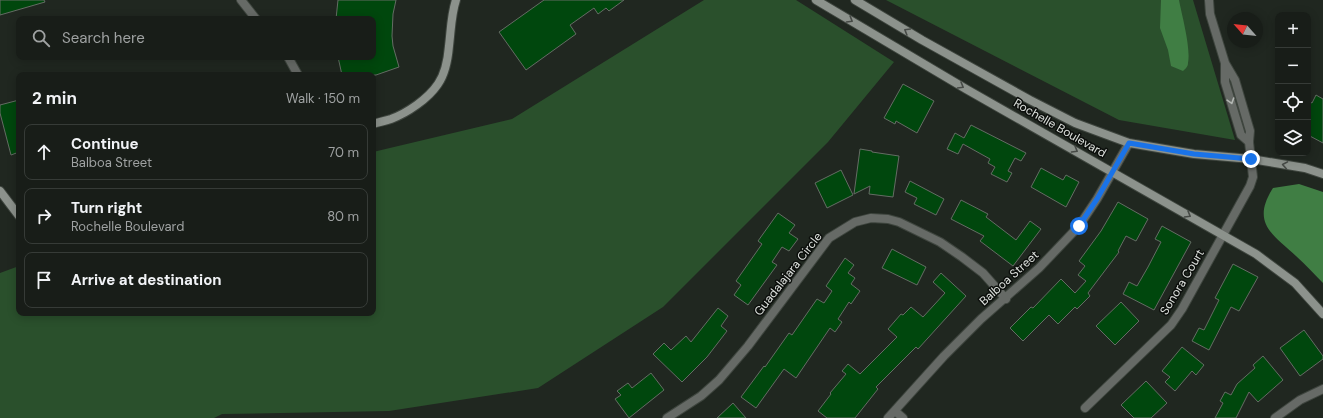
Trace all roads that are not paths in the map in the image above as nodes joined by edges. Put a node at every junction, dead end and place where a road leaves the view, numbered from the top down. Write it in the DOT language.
graph roads {
  1 [pos="241,0"];
  2 [pos="456,0"];
  3 [pos="816,0"];
  4 [pos="855,0"];
  5 [pos="1209,0"];
  6 [pos="254,16"];
  7 [pos="290,60"];
  8 [pos="296,72"];
  9 [pos="376,123"];
  10 [pos="1129,143"];
  11 [pos="1251,159"];
  12 [pos="1113,172"];
  13 [pos="1323,174"];
  14 [pos="0,191"];
  15 [pos="16,212"];
  16 [pos="1223,235"];
  17 [pos="1006,299"];
  18 [pos="1323,314"];
  19 [pos="1323,389"];
  20 [pos="1085,408"];
  21 [pos="895,411"];
  22 [pos="667,418"];
  23 [pos="888,418"];
  24 [pos="903,418"];
  25 [pos="1275,418"];
  1 -- 6 [label="street"];
  2 -- 9 [label="main road"];
  3 -- 12 [label="main road, Rochelle Boulevard, one-way"];
  10 -- 4 [label="main road, Rochelle Boulevard, one-way"];
  5 -- 11 [label="street, Sonora Court"];
  7 -- 8 [label="street"];
  10 -- 11 [label="main road, Rochelle Boulevard"];
  10 -- 12 [label="street, Balboa Street"];
  13 -- 11 [label="main road, Rochelle Boulevard, one-way"];
  11 -- 16 [label="street, Sonora Court"];
  12 -- 16 [label="main road, Rochelle Boulevard, one-way"];
  12 -- 17 [label="street, Balboa Street"];
  14 -- 15 [label="main road"];
  16 -- 18 [label="main road, Rochelle Boulevard"];
  16 -- 20 [label="street, Sonora Court"];
  17 -- 21 [label="street, Balboa Street"];
  17 -- 22 [label="street, Guadalajara Circle"];
  19 -- 25 [label="street"];
  21 -- 23 [label="street, Balboa Street"];
  21 -- 24 [label="street"];
}
